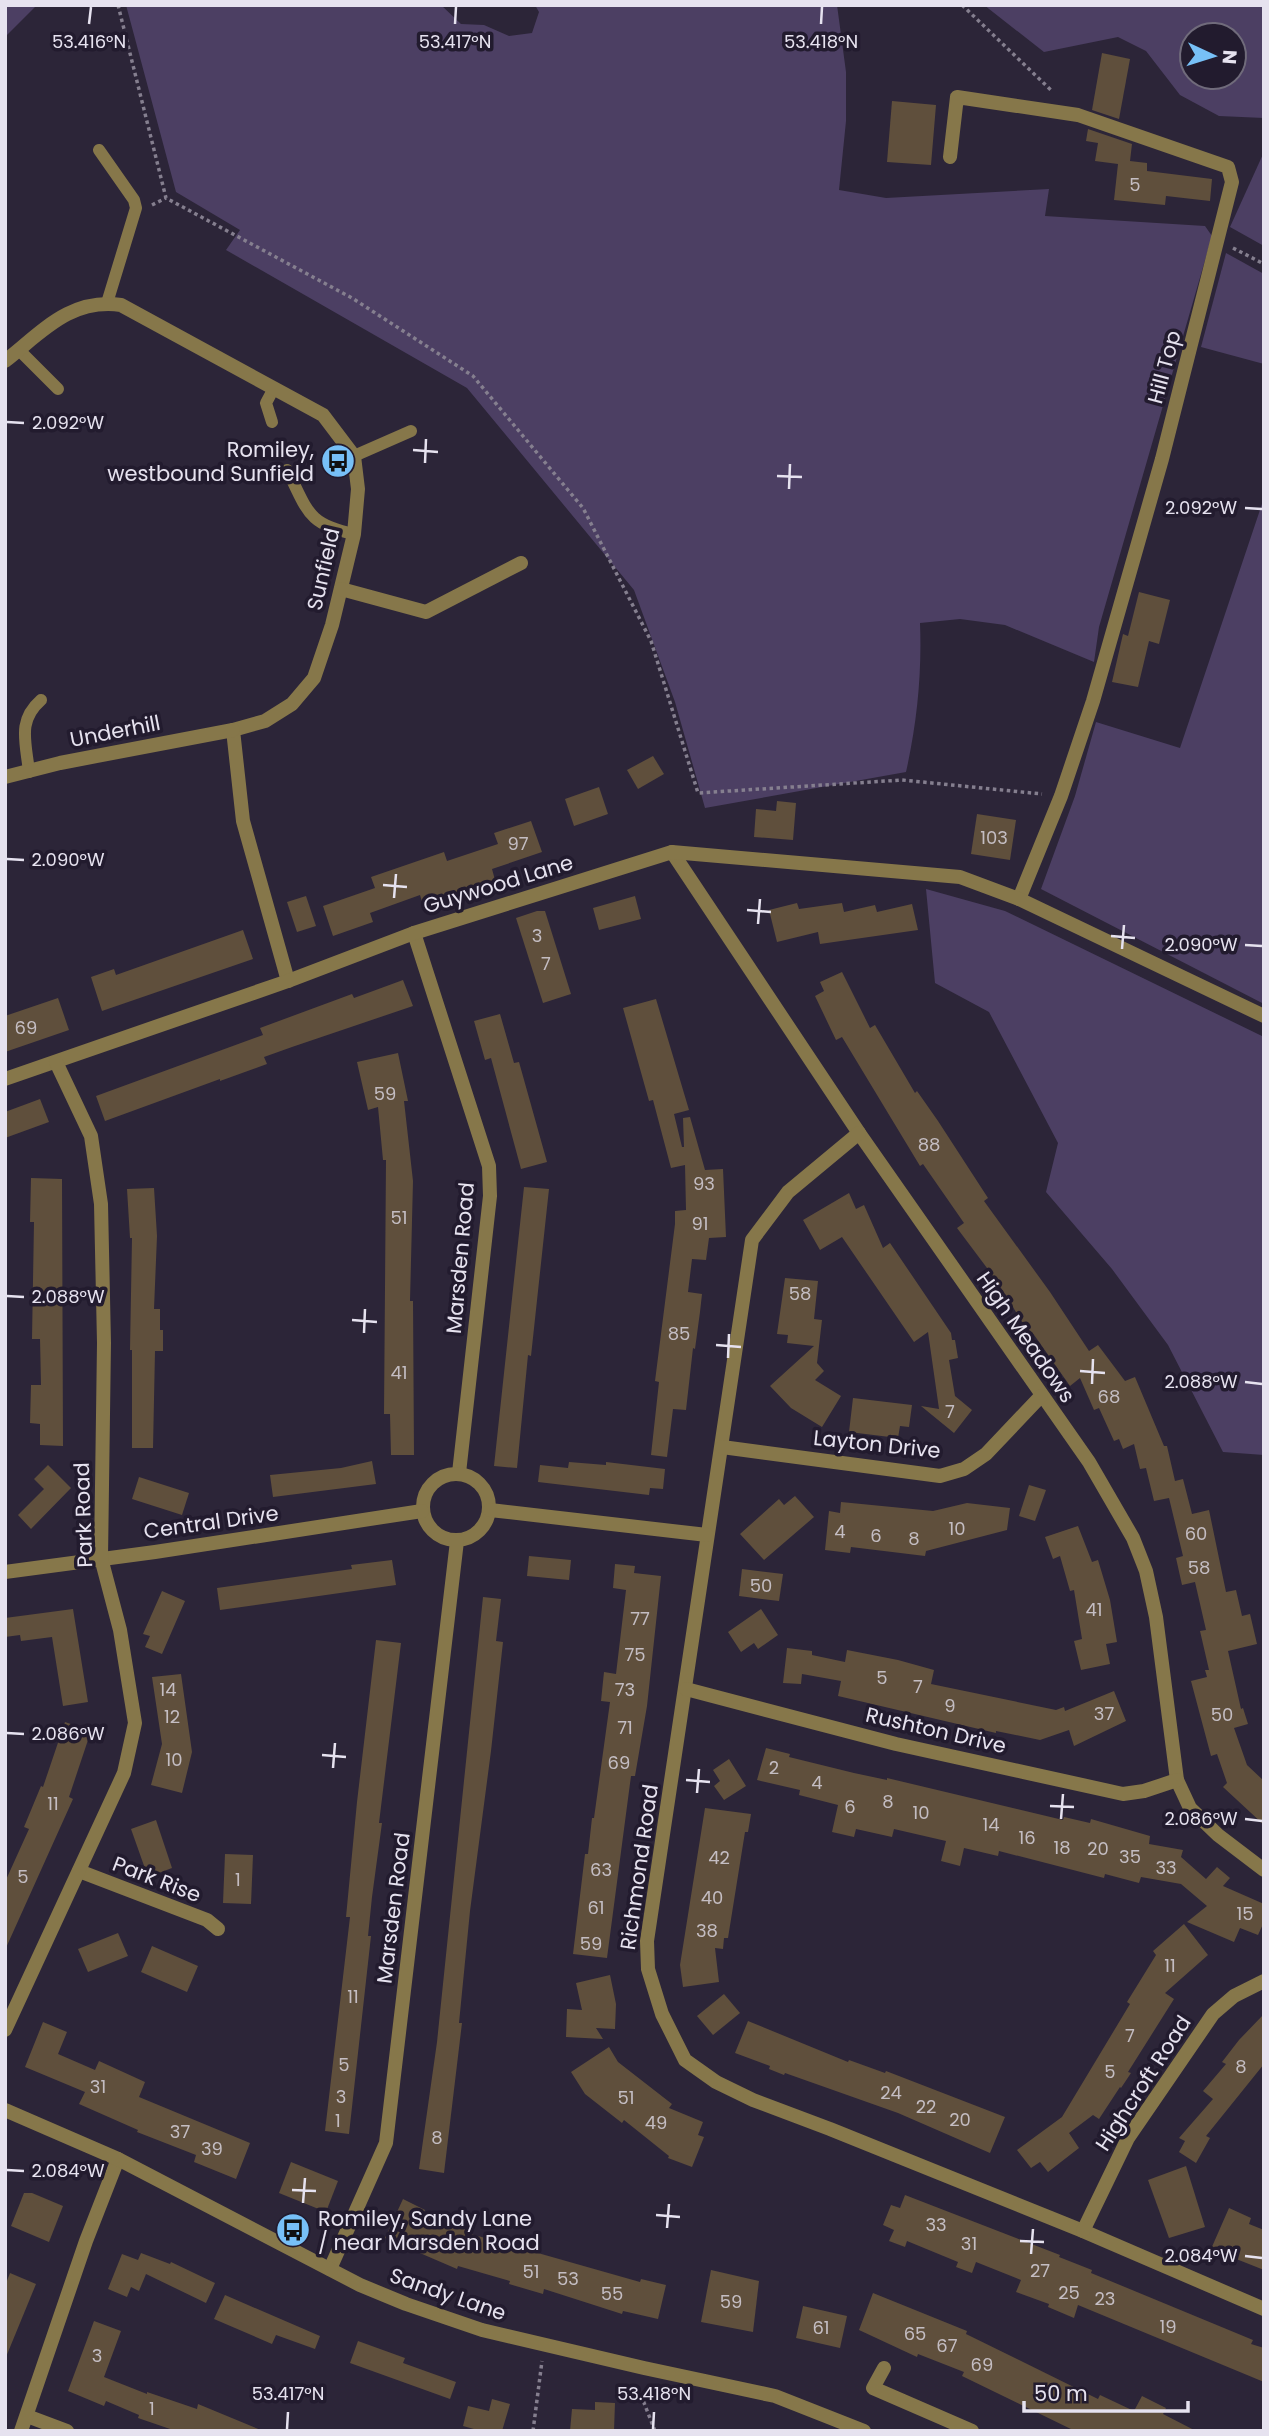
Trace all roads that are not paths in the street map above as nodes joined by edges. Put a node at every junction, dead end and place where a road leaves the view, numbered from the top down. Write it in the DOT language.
graph roads {
  1 [pos="99,150"];
  2 [pos="950,158"];
  3 [pos="107,303"];
  4 [pos="19,350"];
  5 [pos="5,362"];
  6 [pos="274,388"];
  7 [pos="58,389"];
  8 [pos="272,422"];
  9 [pos="411,431"];
  10 [pos="354,456"];
  11 [pos="287,470"];
  12 [pos="354,534"];
  13 [pos="521,563"];
  14 [pos="341,589"];
  15 [pos="41,700"];
  16 [pos="233,730"];
  17 [pos="29,772"];
  18 [pos="5,777"];
  19 [pos="673,852"];
  20 [pos="1019,899"];
  21 [pos="414,933"];
  22 [pos="288,981"];
  23 [pos="1264,1016"];
  24 [pos="56,1062"];
  25 [pos="5,1079"];
  26 [pos="859,1133"];
  27 [pos="1041,1396"];
  28 [pos="722,1447"];
  29 [pos="459,1473"];
  30 [pos="490,1510"];
  31 [pos="422,1511"];
  32 [pos="707,1535"];
  33 [pos="457,1541"];
  34 [pos="101,1558"];
  35 [pos="5,1572"];
  36 [pos="686,1689"];
  37 [pos="1177,1780"];
  38 [pos="1264,1870"];
  39 [pos="79,1871"];
  40 [pos="218,1929"];
  41 [pos="1264,1981"];
  42 [pos="5,2030"];
  43 [pos="5,2110"];
  44 [pos="118,2159"];
  45 [pos="1083,2231"];
  46 [pos="330,2269"];
  47 [pos="1264,2309"];
  48 [pos="884,2368"];
  49 [pos="27,2416"];
  50 [pos="21,2431"];
  51 [pos="67,2431"];
  52 [pos="864,2431"];
  53 [pos="972,2431"];
  1 -- 3 [label="lane"];
  2 -- 20 [label="street, Hill Top"];
  3 -- 4 [label="street"];
  3 -- 6 [label="street"];
  4 -- 5 [label="street"];
  4 -- 7 [label="lane"];
  6 -- 8 [label="lane"];
  6 -- 10 [label="street"];
  9 -- 10 [label="lane"];
  10 -- 12 [label="street, Sunfield"];
  11 -- 12 [label="lane"];
  12 -- 14 [label="street, Sunfield"];
  13 -- 14 [label="street"];
  14 -- 16 [label="street, Sunfield"];
  15 -- 17 [label="lane"];
  16 -- 17 [label="street, Underhill"];
  16 -- 22 [label="street"];
  17 -- 18 [label="street, Underhill"];
  19 -- 20 [label="street, Guywood Lane"];
  19 -- 21 [label="street, Guywood Lane"];
  19 -- 26 [label="street, High Meadows"];
  20 -- 23 [label="street, Guywood Lane"];
  21 -- 22 [label="street, Guywood Lane"];
  21 -- 29 [label="street, Marsden Road"];
  22 -- 24 [label="street, Guywood Lane"];
  24 -- 25 [label="street, Guywood Lane"];
  24 -- 34 [label="street, Park Road"];
  26 -- 27 [label="street, High Meadows"];
  26 -- 28 [label="street, Richmond Road"];
  27 -- 28 [label="street, Layton Drive"];
  27 -- 37 [label="street, High Meadows"];
  28 -- 32 [label="street, Richmond Road"];
  29 -- 30 [label="street"];
  29 -- 31 [label="street"];
  30 -- 32 [label="street"];
  30 -- 33 [label="street"];
  31 -- 33 [label="street"];
  31 -- 34 [label="street, Central Drive"];
  32 -- 36 [label="street, Richmond Road"];
  33 -- 46 [label="street, Marsden Road"];
  34 -- 35 [label="street, Central Drive"];
  34 -- 39 [label="street, Park Road"];
  36 -- 37 [label="street, Rushton Drive"];
  36 -- 45 [label="street, Richmond Road"];
  37 -- 38 [label="street, High Meadows"];
  39 -- 40 [label="street, Park Rise"];
  39 -- 42 [label="street, Park Road"];
  41 -- 45 [label="street, Highcroft Road"];
  43 -- 44 [label="street, Sandy Lane"];
  44 -- 46 [label="street, Sandy Lane"];
  44 -- 49 [label="street"];
  45 -- 47 [label="street, Richmond Road"];
  46 -- 52 [label="street, Sandy Lane"];
  48 -- 53 [label="street"];
  49 -- 50 [label="street"];
  49 -- 51 [label="street"];
}
